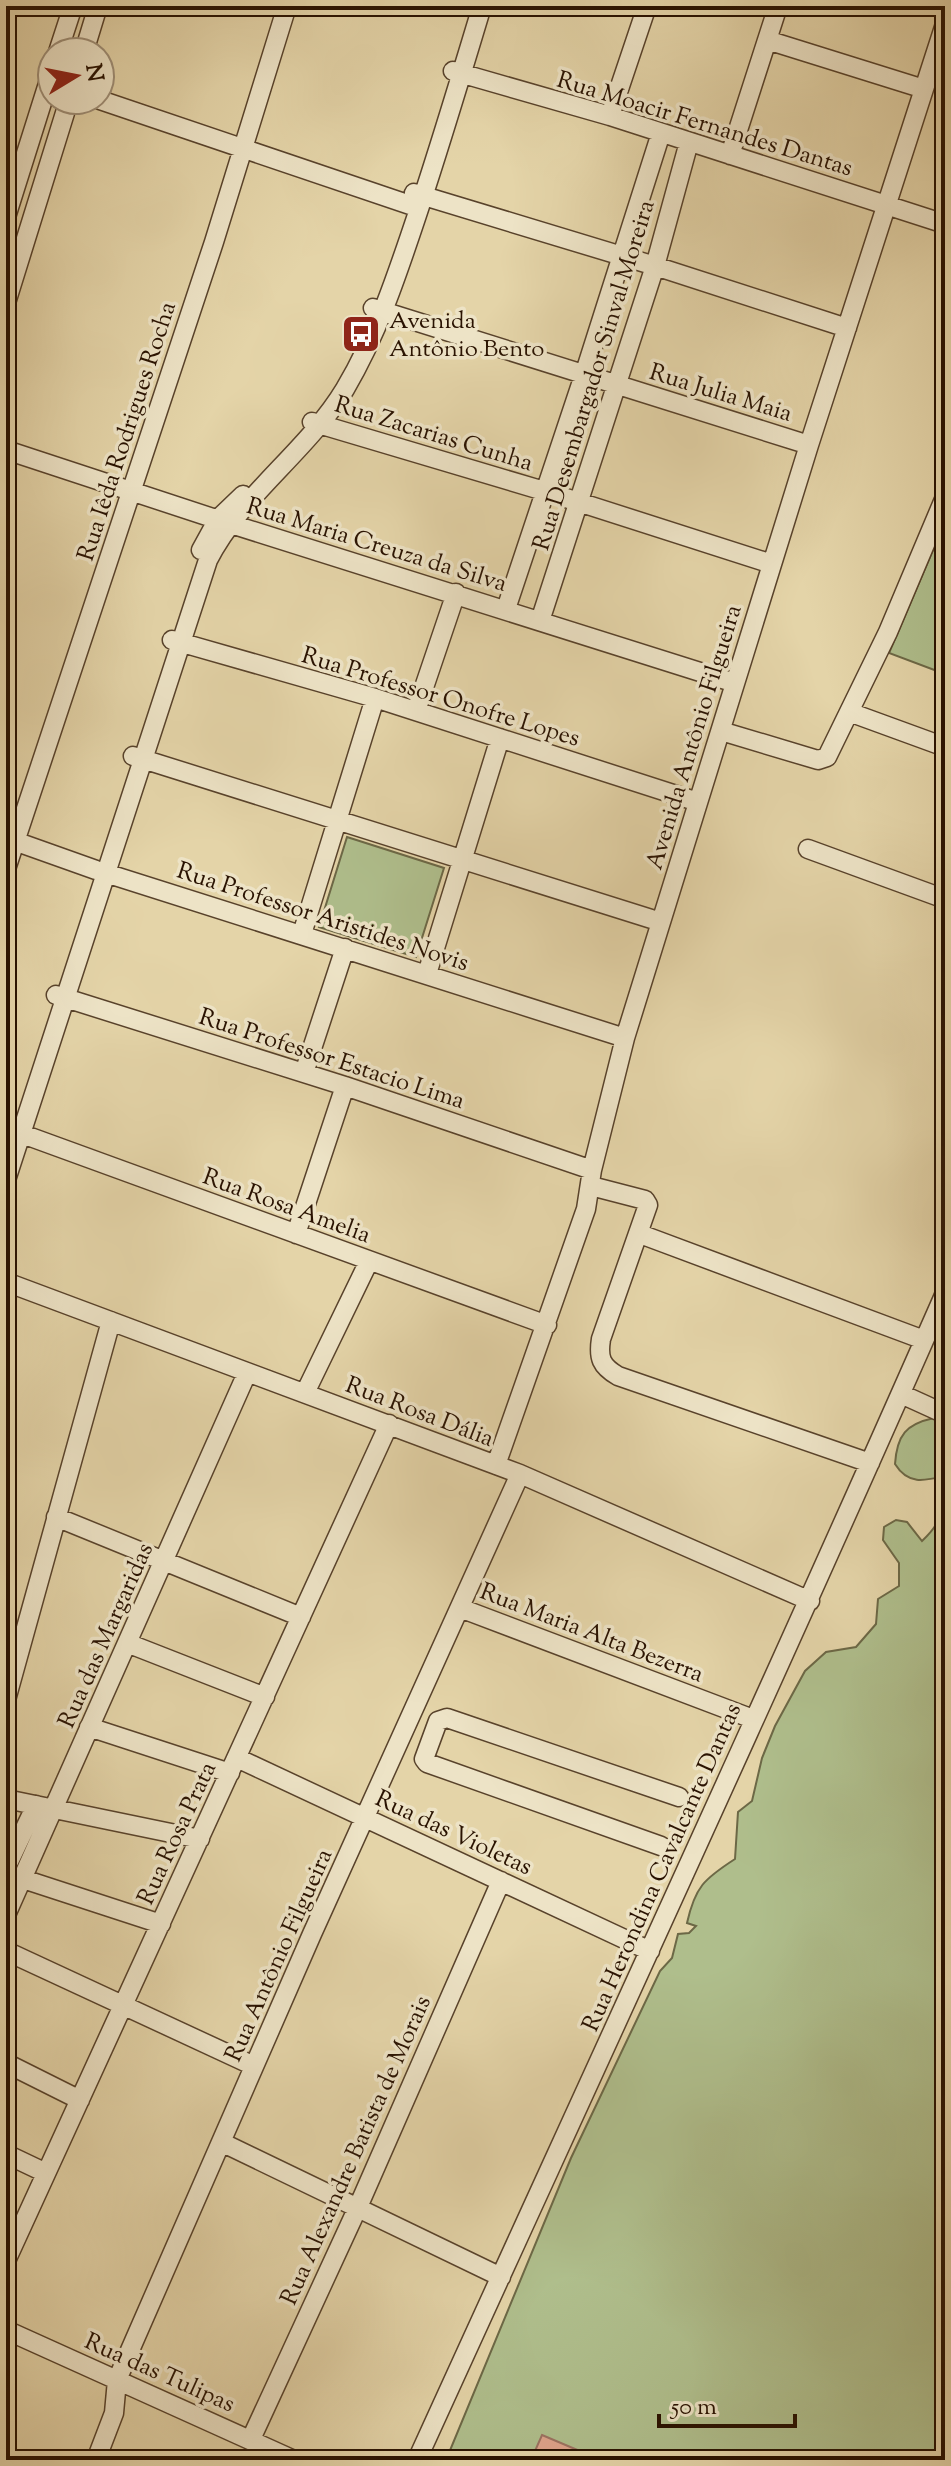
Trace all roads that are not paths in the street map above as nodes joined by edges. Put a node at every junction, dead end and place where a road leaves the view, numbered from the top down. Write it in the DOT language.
graph roads {
  1 [pos="73,6"];
  2 [pos="98,6"];
  3 [pos="287,6"];
  4 [pos="470,6"];
  5 [pos="482,6"];
  6 [pos="647,6"];
  7 [pos="778,6"];
  8 [pos="945,24"];
  9 [pos="63,36"];
  10 [pos="89,36"];
  11 [pos="767,40"];
  12 [pos="456,72"];
  13 [pos="924,89"];
  14 [pos="116,105"];
  15 [pos="39,116"];
  16 [pos="64,116"];
  17 [pos="610,116"];
  18 [pos="661,133"];
  19 [pos="689,142"];
  20 [pos="243,147"];
  21 [pos="730,155"];
  22 [pos="416,200"];
  23 [pos="886,205"];
  24 [pos="6,217"];
  25 [pos="945,224"];
  26 [pos="621,256"];
  27 [pos="655,266"];
  28 [pos="7,294"];
  29 [pos="378,309"];
  30 [pos="847,328"];
  31 [pos="584,375"];
  32 [pos="617,385"];
  33 [pos="315,423"];
  34 [pos="809,445"];
  35 [pos="6,450"];
  36 [pos="132,490"];
  37 [pos="544,491"];
  38 [pos="945,497"];
  39 [pos="578,502"];
  40 [pos="224,522"];
  41 [pos="772,564"];
  42 [pos="456,593"];
  43 [pos="506,609"];
  44 [pos="540,621"];
  45 [pos="175,641"];
  46 [pos="735,683"];
  47 [pos="375,698"];
  48 [pos="416,711"];
  49 [pos="849,712"];
  50 [pos="721,731"];
  51 [pos="500,738"];
  52 [pos="945,747"];
  53 [pos="138,758"];
  54 [pos="698,802"];
  55 [pos="338,820"];
  56 [pos="10,840"];
  57 [pos="808,849"];
  58 [pos="462,859"];
  59 [pos="6,869"];
  60 [pos="102,872"];
  61 [pos="945,899"];
  62 [pos="661,922"];
  63 [pos="302,934"];
  64 [pos="345,948"];
  65 [pos="427,974"];
  66 [pos="61,996"];
  67 [pos="625,1038"];
  68 [pos="304,1073"];
  69 [pos="345,1086"];
  70 [pos="17,1132"];
  71 [pos="6,1154"];
  72 [pos="591,1178"];
  73 [pos="6,1180"];
  74 [pos="296,1234"];
  75 [pos="640,1234"];
  76 [pos="369,1261"];
  77 [pos="6,1282"];
  78 [pos="945,1293"];
  79 [pos="111,1321"];
  80 [pos="547,1325"];
  81 [pos="924,1340"];
  82 [pos="247,1373"];
  83 [pos="305,1393"];
  84 [pos="901,1394"];
  85 [pos="945,1414"];
  86 [pos="389,1424"];
  87 [pos="870,1463"];
  88 [pos="496,1465"];
  89 [pos="520,1474"];
  90 [pos="56,1517"];
  91 [pos="164,1561"];
  92 [pos="810,1601"];
  93 [pos="460,1608"];
  94 [pos="301,1617"];
  95 [pos="127,1643"];
  96 [pos="265,1697"];
  97 [pos="6,1700"];
  98 [pos="753,1719"];
  99 [pos="89,1727"];
  100 [pos="405,1729"];
  101 [pos="431,1737"];
  102 [pos="233,1766"];
  103 [pos="679,1797"];
  104 [pos="6,1799"];
  105 [pos="45,1807"];
  106 [pos="365,1816"];
  107 [pos="200,1839"];
  108 [pos="661,1846"];
  109 [pos="6,1868"];
  110 [pos="23,1879"];
  111 [pos="501,1881"];
  112 [pos="6,1915"];
  113 [pos="161,1924"];
  114 [pos="6,1951"];
  115 [pos="650,1951"];
  116 [pos="123,2006"];
  117 [pos="6,2063"];
  118 [pos="254,2066"];
  119 [pos="80,2100"];
  120 [pos="221,2142"];
  121 [pos="6,2154"];
  122 [pos="46,2173"];
  123 [pos="358,2207"];
  124 [pos="10,2242"];
  125 [pos="6,2261"];
  126 [pos="501,2277"];
  127 [pos="6,2330"];
  128 [pos="117,2380"];
  129 [pos="251,2439"];
  130 [pos="96,2460"];
  131 [pos="294,2460"];
  132 [pos="417,2460"];
  1 -- 9 [label="street"];
  2 -- 10 [label="street"];
  3 -- 20 [label="street, Rua Iêda Rodrigues Rocha"];
  4 -- 12 [label="street"];
  5 -- 12 [label="street"];
  6 -- 17 [label="street"];
  7 -- 11 [label="street"];
  8 -- 13 [label="street, Avenida Antônio Filgueira"];
  11 -- 13 [label="street"];
  11 -- 21 [label="street"];
  12 -- 17 [label="street, Rua Moacir Fernandes Dantas"];
  12 -- 22 [label="street"];
  13 -- 23 [label="street, Avenida Antônio Filgueira"];
  14 -- 20 [label="street"];
  15 -- 24 [label="street"];
  16 -- 28 [label="street"];
  17 -- 18 [label="street, Rua Moacir Fernandes Dantas"];
  18 -- 19 [label="street, Rua Moacir Fernandes Dantas"];
  18 -- 26 [label="street, Rua Desembargador Sinval Moreira"];
  19 -- 21 [label="street, Rua Moacir Fernandes Dantas"];
  19 -- 27 [label="street, Rua Desembargador Sinval Moreira"];
  20 -- 22 [label="street"];
  20 -- 36 [label="street, Rua Iêda Rodrigues Rocha"];
  21 -- 23 [label="street, Rua Moacir Fernandes Dantas"];
  22 -- 26 [label="street"];
  22 -- 29 [label="street"];
  23 -- 25 [label="street, Rua Moacir Fernandes Dantas"];
  23 -- 30 [label="street, Avenida Antônio Filgueira"];
  26 -- 27 [label="street"];
  26 -- 31 [label="street, Rua Desembargador Sinval Moreira"];
  27 -- 30 [label="street"];
  27 -- 32 [label="street, Rua Desembargador Sinval Moreira"];
  29 -- 31 [label="street, Rua Julia Maia"];
  29 -- 33 [label="street"];
  30 -- 34 [label="street, Avenida Antônio Filgueira"];
  31 -- 32 [label="street, Rua Julia Maia"];
  31 -- 37 [label="street, Rua Desembargador Sinval Moreira"];
  32 -- 34 [label="street, Rua Julia Maia"];
  32 -- 39 [label="street, Rua Desembargador Sinval Moreira"];
  33 -- 37 [label="street, Rua Zacarias Cunha"];
  33 -- 40 [label="street"];
  34 -- 41 [label="street, Avenida Antônio Filgueira"];
  35 -- 36 [label="street, Rua Maria Creuza da Silva"];
  36 -- 40 [label="street, Rua Maria Creuza da Silva"];
  36 -- 56 [label="street, Rua Iêda Rodrigues Rocha"];
  37 -- 39 [label="street, Rua Zacarias Cunha"];
  37 -- 43 [label="street, Rua Desembargador Sinval Moreira"];
  38 -- 49 [label="street"];
  39 -- 41 [label="street, Rua Zacarias Cunha"];
  39 -- 44 [label="street, Rua Desembargador Sinval Moreira"];
  40 -- 42 [label="street, Rua Maria Creuza da Silva"];
  40 -- 45 [label="street"];
  41 -- 46 [label="street, Avenida Antônio Filgueira"];
  42 -- 43 [label="street, Rua Maria Creuza da Silva"];
  42 -- 48 [label="street"];
  43 -- 44 [label="street, Rua Maria Creuza da Silva"];
  44 -- 46 [label="street, Rua Maria Creuza da Silva"];
  45 -- 47 [label="street, Rua Professor Onofre Lopes"];
  45 -- 53 [label="street"];
  46 -- 50 [label="street, Avenida Antônio Filgueira"];
  47 -- 48 [label="street, Rua Professor Onofre Lopes"];
  47 -- 55 [label="street"];
  48 -- 51 [label="street, Rua Professor Onofre Lopes"];
  49 -- 50 [label="street"];
  49 -- 52 [label="street"];
  50 -- 54 [label="street, Avenida Antônio Filgueira"];
  51 -- 54 [label="street, Rua Professor Onofre Lopes"];
  51 -- 58 [label="street"];
  53 -- 55 [label="street"];
  53 -- 60 [label="street"];
  54 -- 62 [label="street, Avenida Antônio Filgueira"];
  55 -- 58 [label="street"];
  55 -- 63 [label="street"];
  56 -- 59 [label="street, Rua Iêda Rodrigues Rocha"];
  56 -- 60 [label="street, Rua Professor Aristides Novis"];
  57 -- 61 [label="street"];
  58 -- 62 [label="street"];
  58 -- 65 [label="street"];
  60 -- 63 [label="street, Rua Professor Aristides Novis"];
  60 -- 66 [label="street"];
  62 -- 67 [label="street, Avenida Antônio Filgueira"];
  63 -- 64 [label="street, Rua Professor Aristides Novis"];
  64 -- 65 [label="street, Rua Professor Aristides Novis"];
  64 -- 68 [label="street"];
  65 -- 67 [label="street, Rua Professor Aristides Novis"];
  66 -- 68 [label="street, Rua Professor Estacio Lima"];
  66 -- 70 [label="street"];
  67 -- 72 [label="street, Avenida Antônio Filgueira"];
  68 -- 69 [label="street, Rua Professor Estacio Lima"];
  69 -- 72 [label="street, Rua Professor Estacio Lima"];
  69 -- 74 [label="street"];
  70 -- 71 [label="street"];
  70 -- 73 [label="street"];
  70 -- 74 [label="street, Rua Rosa Amelia"];
  72 -- 75 [label="street, Rua Professor Estacio Lima"];
  72 -- 80 [label="street, Avenida Antônio Filgueira"];
  74 -- 76 [label="street, Rua Rosa Amelia"];
  75 -- 81 [label="street"];
  75 -- 87 [label="street"];
  76 -- 80 [label="street, Rua Rosa Amelia"];
  76 -- 83 [label="street"];
  77 -- 79 [label="street, Rua Rosa Dália"];
  78 -- 81 [label="street, Rua Herondina Cavalcante Dantas"];
  79 -- 82 [label="street, Rua Rosa Dália"];
  79 -- 90 [label="street"];
  80 -- 88 [label="street, Avenida Antônio Filgueira"];
  81 -- 84 [label="street, Rua Herondina Cavalcante Dantas"];
  82 -- 83 [label="street, Rua Rosa Dália"];
  82 -- 91 [label="street, Rua das Margaridas"];
  83 -- 86 [label="street, Rua Rosa Dália"];
  84 -- 85 [label="street"];
  84 -- 87 [label="street, Rua Herondina Cavalcante Dantas"];
  86 -- 88 [label="street, Rua Rosa Dália"];
  86 -- 94 [label="street, Rua Rosa Prata"];
  87 -- 92 [label="street, Rua Herondina Cavalcante Dantas"];
  88 -- 89 [label="street, Rua Rosa Dália"];
  89 -- 92 [label="street, Rua Rosa Dália"];
  89 -- 93 [label="street, Rua Antônio Filgueira"];
  90 -- 91 [label="street"];
  90 -- 97 [label="street"];
  91 -- 94 [label="street"];
  91 -- 95 [label="street, Rua das Margaridas"];
  92 -- 98 [label="street, Rua Herondina Cavalcante Dantas"];
  93 -- 98 [label="street, Rua Maria Alta Bezerra"];
  93 -- 100 [label="street, Rua Antônio Filgueira"];
  94 -- 96 [label="street, Rua Rosa Prata"];
  95 -- 96 [label="street"];
  95 -- 99 [label="street, Rua das Margaridas"];
  96 -- 102 [label="street, Rua Rosa Prata"];
  98 -- 115 [label="street, Rua Herondina Cavalcante Dantas"];
  99 -- 102 [label="street, Rua das Violetas"];
  99 -- 105 [label="street, Rua das Margaridas"];
  100 -- 101 [label="street"];
  100 -- 106 [label="street, Rua Antônio Filgueira"];
  101 -- 103 [label="street"];
  101 -- 108 [label="street"];
  102 -- 106 [label="street, Rua das Violetas"];
  102 -- 107 [label="street, Rua Rosa Prata"];
  104 -- 105 [label="street"];
  105 -- 107 [label="street"];
  105 -- 109 [label="street, Rua das Margaridas"];
  105 -- 110 [label="street, Rua das Margaridas"];
  106 -- 111 [label="street, Rua das Violetas"];
  106 -- 118 [label="street, Rua Antônio Filgueira"];
  107 -- 113 [label="street, Rua Rosa Prata"];
  110 -- 112 [label="street, Rua das Margaridas"];
  110 -- 113 [label="street"];
  111 -- 115 [label="street, Rua das Violetas"];
  111 -- 123 [label="street, Rua Alexandre Batista de Morais"];
  113 -- 116 [label="street, Rua Rosa Prata"];
  114 -- 116 [label="street"];
  115 -- 126 [label="street, Rua Herondina Cavalcante Dantas"];
  116 -- 118 [label="street"];
  116 -- 119 [label="street, Rua Rosa Prata"];
  117 -- 119 [label="street"];
  118 -- 120 [label="street, Rua Antônio Filgueira"];
  119 -- 122 [label="street, Rua Rosa Prata"];
  120 -- 123 [label="street"];
  120 -- 128 [label="street, Rua Antônio Filgueira"];
  121 -- 122 [label="street"];
  122 -- 124 [label="street, Rua Rosa Prata"];
  123 -- 126 [label="street"];
  123 -- 129 [label="street, Rua Alexandre Batista de Morais"];
  124 -- 125 [label="street, Rua Rosa Prata"];
  126 -- 132 [label="street, Rua Herondina Cavalcante Dantas"];
  127 -- 128 [label="street, Rua das Tulipas"];
  128 -- 129 [label="street, Rua das Tulipas"];
  128 -- 130 [label="street, Rua Antônio Filgueira"];
  129 -- 131 [label="street, Rua das Tulipas"];
}
